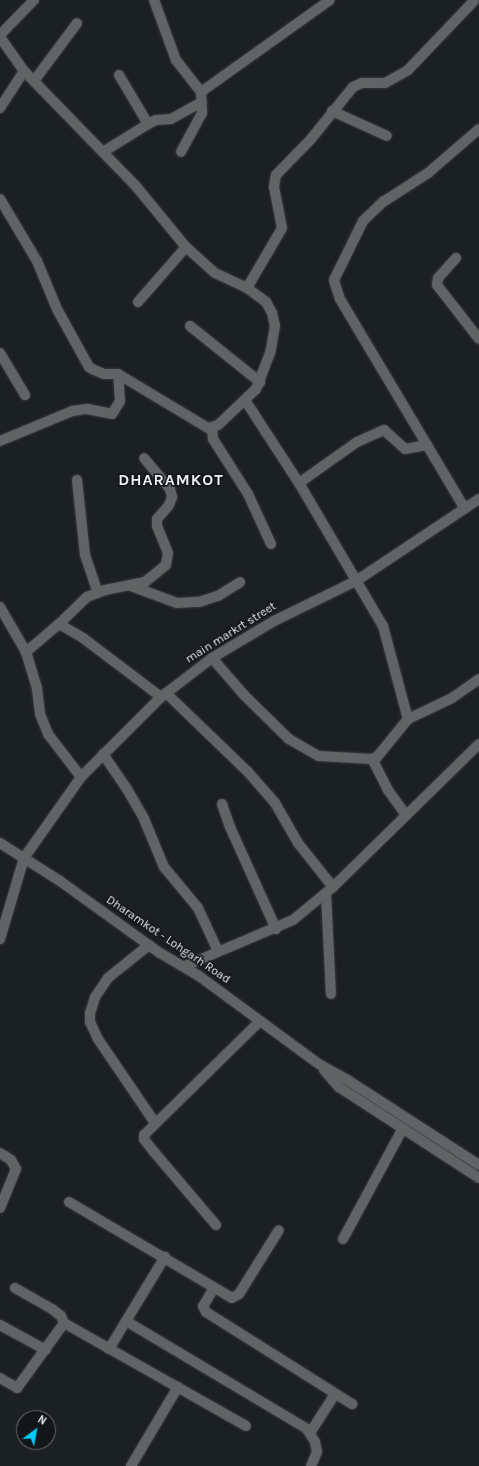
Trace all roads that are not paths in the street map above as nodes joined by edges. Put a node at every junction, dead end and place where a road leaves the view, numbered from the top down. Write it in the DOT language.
graph roads {
  1 [pos="34,0"];
  2 [pos="154,0"];
  3 [pos="330,0"];
  4 [pos="476,3"];
  5 [pos="77,23"];
  6 [pos="0,36"];
  7 [pos="24,71"];
  8 [pos="119,75"];
  9 [pos="34,81"];
  10 [pos="202,97"];
  11 [pos="0,108"];
  12 [pos="332,111"];
  13 [pos="148,124"];
  14 [pos="479,129"];
  15 [pos="387,136"];
  16 [pos="103,152"];
  17 [pos="181,152"];
  18 [pos="0,201"];
  19 [pos="186,247"];
  20 [pos="456,258"];
  21 [pos="247,288"];
  22 [pos="138,302"];
  23 [pos="190,326"];
  24 [pos="479,339"];
  25 [pos="0,353"];
  26 [pos="118,374"];
  27 [pos="260,382"];
  28 [pos="25,395"];
  29 [pos="245,400"];
  30 [pos="212,428"];
  31 [pos="0,441"];
  32 [pos="427,445"];
  33 [pos="144,458"];
  34 [pos="77,480"];
  35 [pos="299,483"];
  36 [pos="478,502"];
  37 [pos="465,508"];
  38 [pos="271,544"];
  39 [pos="356,581"];
  40 [pos="240,582"];
  41 [pos="131,586"];
  42 [pos="98,593"];
  43 [pos="0,607"];
  44 [pos="58,624"];
  45 [pos="26,652"];
  46 [pos="212,658"];
  47 [pos="479,679"];
  48 [pos="163,694"];
  49 [pos="408,719"];
  50 [pos="479,744"];
  51 [pos="103,754"];
  52 [pos="372,759"];
  53 [pos="81,777"];
  54 [pos="222,804"];
  55 [pos="406,815"];
  56 [pos="0,842"];
  57 [pos="24,858"];
  58 [pos="329,890"];
  59 [pos="276,929"];
  60 [pos="0,939"];
  61 [pos="149,946"];
  62 [pos="218,951"];
  63 [pos="185,966"];
  64 [pos="331,994"];
  65 [pos="260,1021"];
  66 [pos="319,1064"];
  67 [pos="155,1123"];
  68 [pos="403,1128"];
  69 [pos="0,1153"];
  70 [pos="479,1165"];
  71 [pos="479,1178"];
  72 [pos="69,1202"];
  73 [pos="0,1208"];
  74 [pos="216,1225"];
  75 [pos="279,1230"];
  76 [pos="343,1238"];
  77 [pos="165,1256"];
  78 [pos="15,1288"];
  79 [pos="214,1288"];
  80 [pos="126,1320"];
  81 [pos="64,1323"];
  82 [pos="0,1325"];
  83 [pos="109,1348"];
  84 [pos="46,1350"];
  85 [pos="0,1378"];
  86 [pos="178,1388"];
  87 [pos="335,1394"];
  88 [pos="352,1404"];
  89 [pos="246,1426"];
  90 [pos="310,1433"];
  91 [pos="131,1466"];
  92 [pos="311,1466"];
  1 -- 6 [label="street"];
  2 -- 10 [label="street"];
  3 -- 10 [label="street"];
  4 -- 12 [label="street"];
  5 -- 9 [label="street"];
  6 -- 7 [label="street"];
  7 -- 9 [label="street"];
  7 -- 11 [label="street"];
  8 -- 13 [label="street"];
  9 -- 16 [label="street"];
  10 -- 13 [label="street"];
  10 -- 17 [label="street"];
  12 -- 15 [label="street"];
  12 -- 21 [label="street"];
  13 -- 16 [label="street"];
  14 -- 32 [label="street"];
  16 -- 19 [label="street"];
  18 -- 26 [label="street"];
  19 -- 21 [label="street"];
  19 -- 22 [label="street"];
  20 -- 24 [label="street"];
  21 -- 27 [label="street"];
  23 -- 27 [label="street"];
  25 -- 28 [label="street"];
  26 -- 30 [label="street"];
  26 -- 31 [label="street"];
  27 -- 29 [label="street"];
  29 -- 30 [label="street"];
  29 -- 35 [label="street"];
  30 -- 38 [label="street"];
  32 -- 35 [label="street"];
  32 -- 37 [label="street"];
  33 -- 41 [label="street"];
  34 -- 42 [label="street"];
  35 -- 39 [label="street"];
  36 -- 37 [label="street, main markrt street"];
  37 -- 39 [label="street, main markrt street"];
  39 -- 46 [label="street, main markrt street"];
  39 -- 49 [label="street"];
  40 -- 41 [label="street"];
  41 -- 42 [label="street"];
  42 -- 44 [label="street"];
  43 -- 45 [label="street"];
  44 -- 45 [label="street"];
  44 -- 48 [label="street"];
  45 -- 53 [label="street"];
  46 -- 48 [label="street, main markrt street"];
  46 -- 52 [label="street"];
  47 -- 49 [label="street"];
  48 -- 51 [label="street, main markrt street"];
  48 -- 58 [label="street"];
  49 -- 52 [label="street"];
  50 -- 55 [label="street"];
  51 -- 53 [label="street, main markrt street"];
  51 -- 62 [label="street"];
  52 -- 55 [label="street"];
  53 -- 57 [label="street, main markrt street"];
  54 -- 59 [label="street"];
  55 -- 58 [label="street"];
  56 -- 57 [label="street, Dharamkot - Lohgarh Road"];
  57 -- 60 [label="street, main markrt street"];
  57 -- 61 [label="street, Dharamkot - Lohgarh Road"];
  58 -- 59 [label="street"];
  58 -- 64 [label="street"];
  59 -- 62 [label="street"];
  61 -- 63 [label="street, Dharamkot - Lohgarh Road"];
  61 -- 67 [label="street"];
  62 -- 63 [label="street"];
  63 -- 65 [label="street, Dharamkot - Lohgarh Road"];
  65 -- 66 [label="street, Dharamkot - Lohgarh Road"];
  65 -- 67 [label="street"];
  66 -- 68 [label="street, Dharamkot - Lohgarh Road"];
  66 -- 70 [label="street, Dharamkot - Lohgarh Road"];
  67 -- 74 [label="street"];
  68 -- 71 [label="street, Dharamkot - Lohgarh Road"];
  68 -- 76 [label="street"];
  69 -- 73 [label="street"];
  72 -- 77 [label="street"];
  75 -- 79 [label="street"];
  77 -- 79 [label="street"];
  77 -- 80 [label="street"];
  78 -- 81 [label="street"];
  79 -- 87 [label="street"];
  80 -- 83 [label="street"];
  80 -- 90 [label="street"];
  81 -- 83 [label="street"];
  81 -- 84 [label="street"];
  82 -- 84 [label="street"];
  83 -- 86 [label="street"];
  84 -- 85 [label="street"];
  86 -- 89 [label="street"];
  86 -- 91 [label="street"];
  87 -- 88 [label="street"];
  87 -- 90 [label="street"];
  90 -- 92 [label="street"];
}
